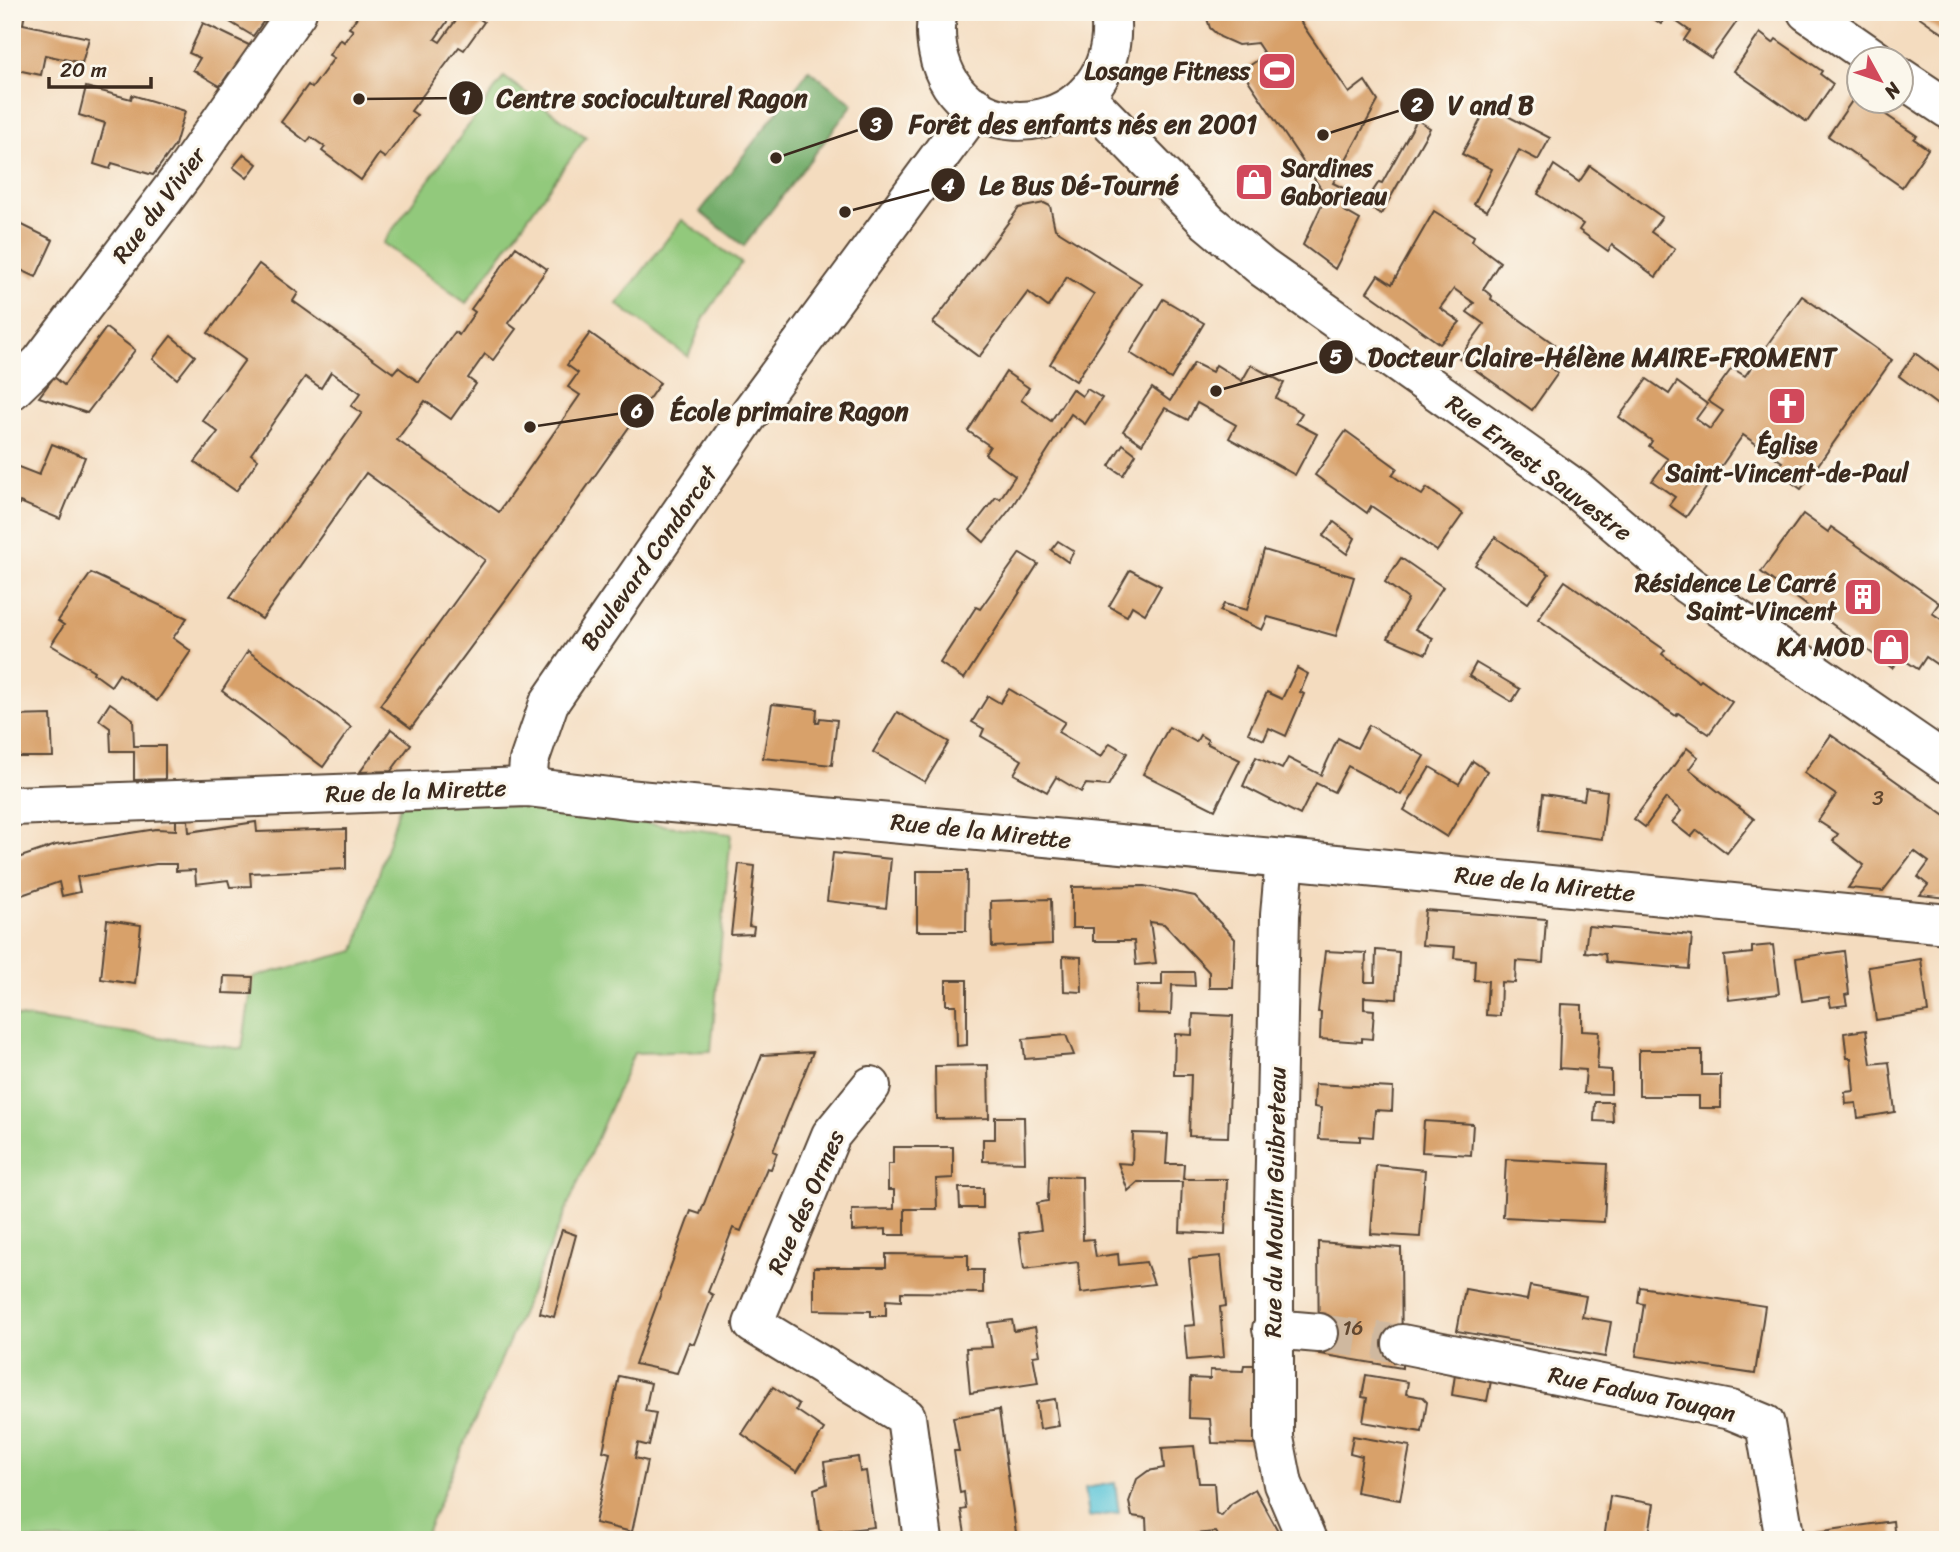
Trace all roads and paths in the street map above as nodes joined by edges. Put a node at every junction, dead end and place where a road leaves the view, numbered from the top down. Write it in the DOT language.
graph roads {
  1 [pos="297,12"];
  2 [pos="938,12"];
  3 [pos="1110,12"];
  4 [pos="1807,12"];
  5 [pos="1855,46"];
  6 [pos="1914,86"];
  7 [pos="1085,96"];
  8 [pos="976,107"];
  9 [pos="1948,109"];
  10 [pos="12,390"];
  11 [pos="1948,764"];
  12 [pos="527,787"];
  13 [pos="12,806"];
  14 [pos="1285,859"];
  15 [pos="1948,925"];
  16 [pos="871,1086"];
  17 [pos="1272,1329"];
  18 [pos="1319,1333"];
  19 [pos="1402,1344"];
  20 [pos="923,1540"];
  21 [pos="1307,1540"];
  22 [pos="1785,1540"];
  1 -- 10 [label="street, Rue du Vivier"];
  2 -- 8 [label="street"];
  3 -- 7 [label="street"];
  4 -- 5 [label="street"];
  6 -- 9 [label="street"];
  7 -- 8 [label="street"];
  7 -- 11 [label="street, Rue Ernest Sauvestre"];
  8 -- 12 [label="street, Boulevard Condorcet"];
  12 -- 13 [label="street, Rue de la Mirette"];
  12 -- 14 [label="street, Rue de la Mirette"];
  14 -- 15 [label="street, Rue de la Mirette"];
  14 -- 17 [label="street, Rue du Moulin Guibreteau"];
  16 -- 20 [label="street, Rue des Ormes"];
  17 -- 18 [label="street"];
  17 -- 21 [label="street, Rue du Moulin Guibreteau"];
  19 -- 22 [label="street, Rue Fadwa Touqan"];
}
